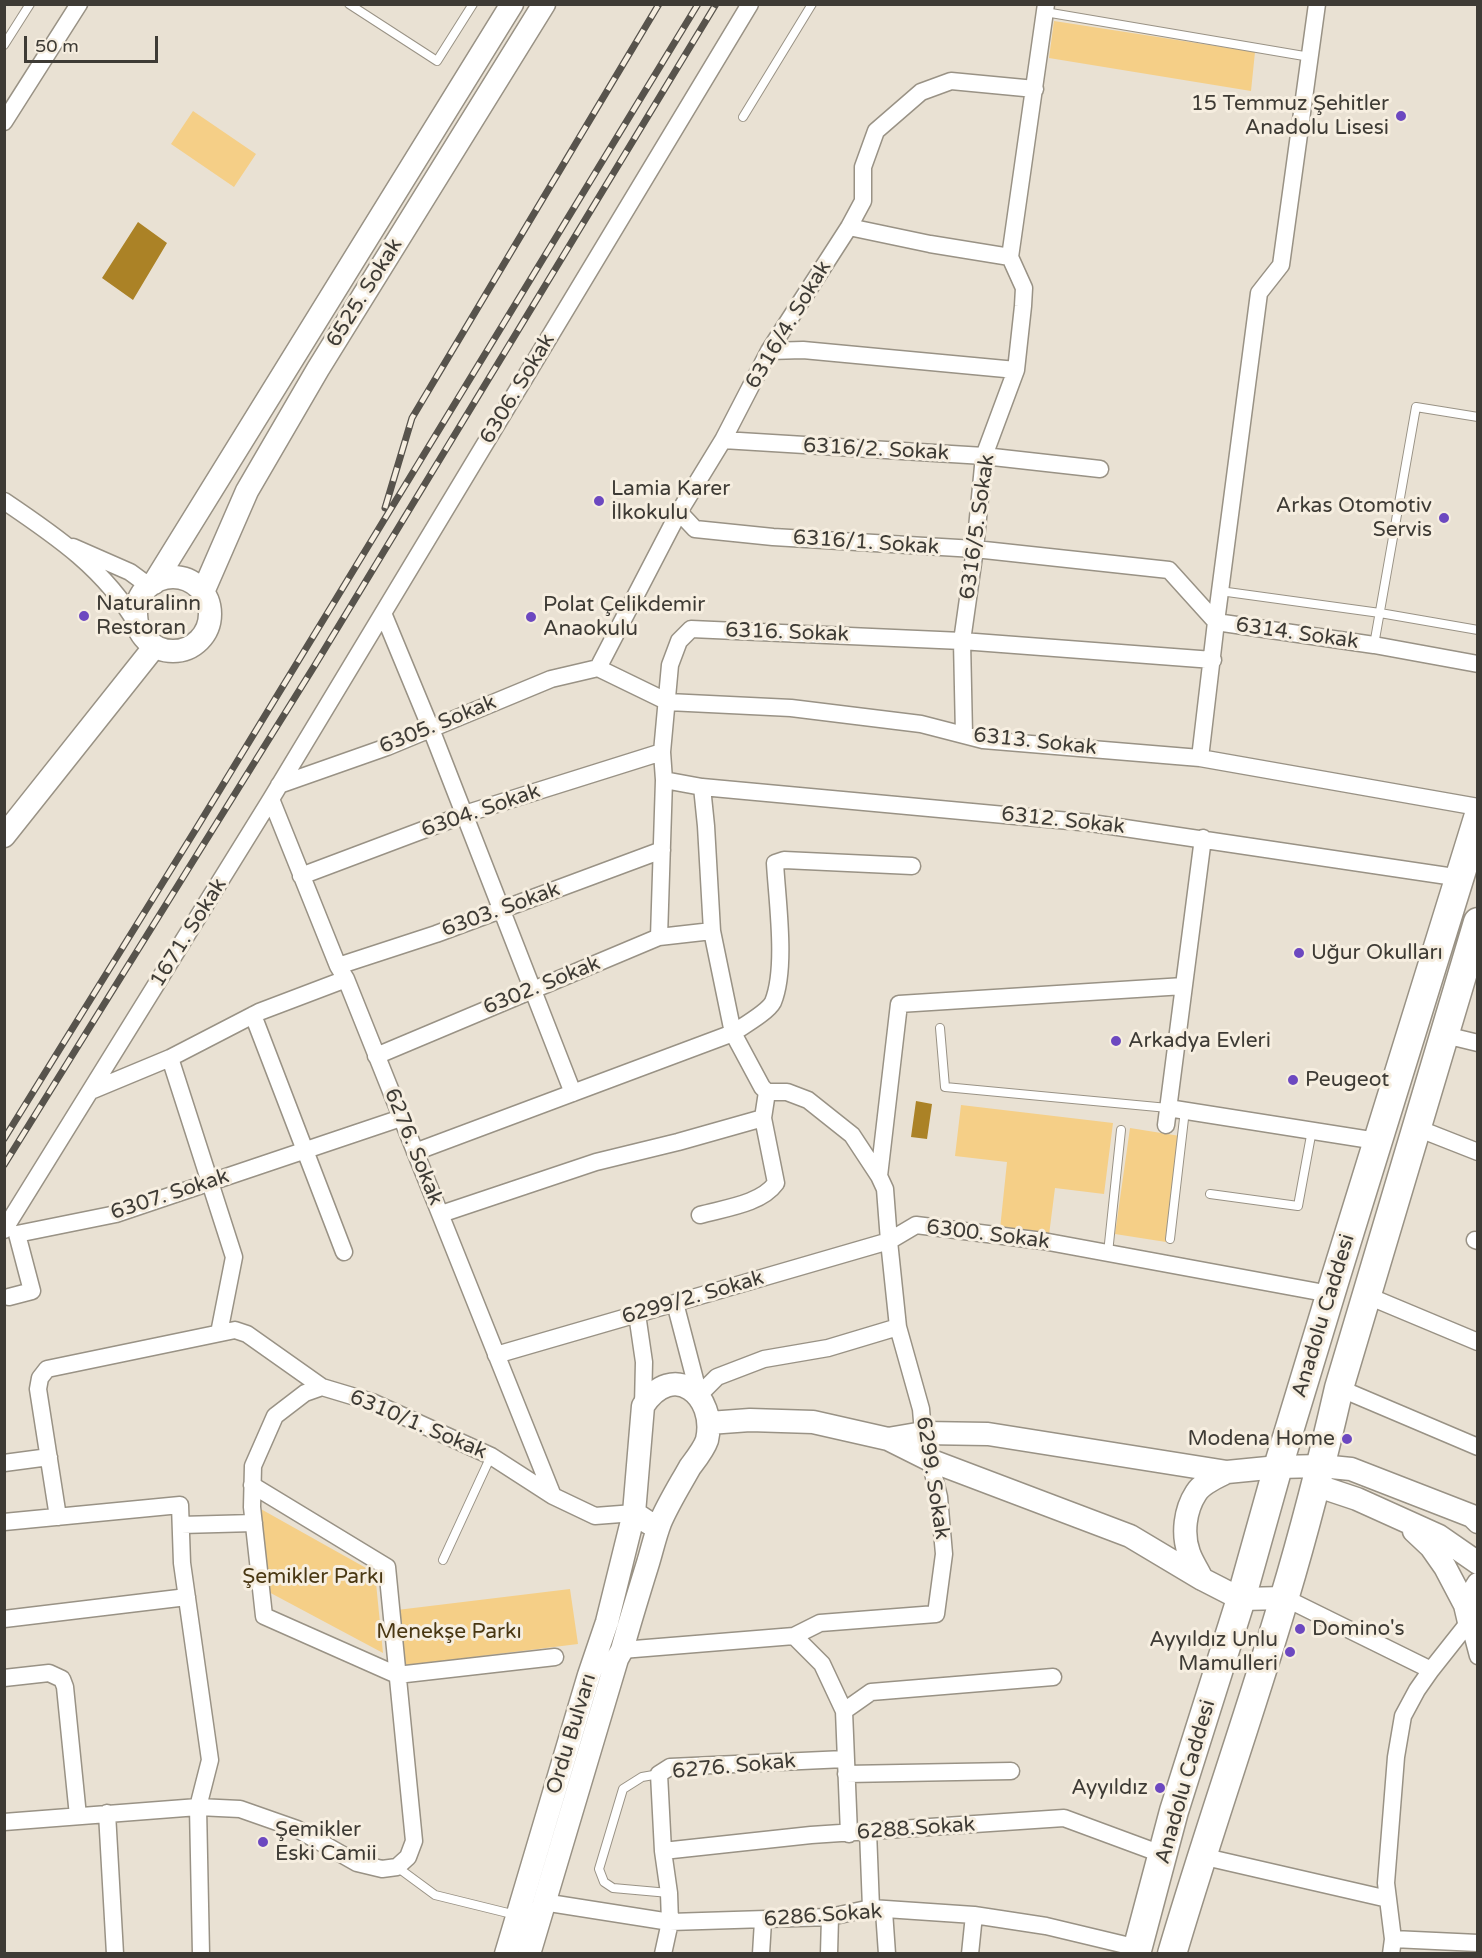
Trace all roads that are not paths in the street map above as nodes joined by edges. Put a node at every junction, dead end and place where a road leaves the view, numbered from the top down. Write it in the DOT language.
graph roads {
  1 [pos="30,4"];
  2 [pos="79,4"];
  3 [pos="474,4"];
  4 [pos="512,4"];
  5 [pos="544,4"];
  6 [pos="750,4"];
  7 [pos="812,4"];
  8 [pos="1317,4"];
  9 [pos="352,5"];
  10 [pos="1046,8"];
  11 [pos="4,45"];
  12 [pos="1310,57"];
  13 [pos="1035,89"];
  14 [pos="743,117"];
  15 [pos="4,122"];
  16 [pos="849,227"];
  17 [pos="1010,257"];
  18 [pos="769,351"];
  19 [pos="1016,370"];
  20 [pos="1478,417"];
  21 [pos="723,440"];
  22 [pos="984,456"];
  23 [pos="1100,469"];
  24 [pos="4,501"];
  25 [pos="679,512"];
  26 [pos="66,544"];
  27 [pos="975,549"];
  28 [pos="151,584"];
  29 [pos="1220,591"];
  30 [pos="203,592"];
  31 [pos="383,613"];
  32 [pos="1380,613"];
  33 [pos="1216,622"];
  34 [pos="137,625"];
  35 [pos="1478,630"];
  36 [pos="370,634"];
  37 [pos="962,641"];
  38 [pos="1374,645"];
  39 [pos="155,646"];
  40 [pos="1213,660"];
  41 [pos="1478,664"];
  42 [pos="598,668"];
  43 [pos="668,702"];
  44 [pos="431,729"];
  45 [pos="964,735"];
  46 [pos="662,752"];
  47 [pos="1200,758"];
  48 [pos="664,780"];
  49 [pos="702,787"];
  50 [pos="275,792"];
  51 [pos="1478,807"];
  52 [pos="465,815"];
  53 [pos="1478,818"];
  54 [pos="4,836"];
  55 [pos="1203,838"];
  56 [pos="662,850"];
  57 [pos="912,866"];
  58 [pos="301,876"];
  59 [pos="1461,878"];
  60 [pos="502,910"];
  61 [pos="1478,922"];
  62 [pos="712,931"];
  63 [pos="659,937"];
  64 [pos="342,972"];
  65 [pos="1184,986"];
  66 [pos="533,989"];
  67 [pos="253,1015"];
  68 [pos="940,1028"];
  69 [pos="733,1033"];
  70 [pos="1444,1035"];
  71 [pos="1478,1043"];
  72 [pos="376,1056"];
  73 [pos="170,1058"];
  74 [pos="93,1089"];
  75 [pos="767,1092"];
  76 [pos="573,1093"];
  77 [pos="1177,1109"];
  78 [pos="401,1118"];
  79 [pos="763,1118"];
  80 [pos="1166,1125"];
  81 [pos="1417,1128"];
  82 [pos="1121,1130"];
  83 [pos="1312,1131"];
  84 [pos="1377,1141"];
  85 [pos="306,1151"];
  86 [pos="1477,1151"];
  87 [pos="415,1152"];
  88 [pos="879,1176"];
  89 [pos="210,1183"];
  90 [pos="1210,1194"];
  91 [pos="441,1214"];
  92 [pos="700,1215"];
  93 [pos="4,1230"];
  94 [pos="1170,1239"];
  95 [pos="889,1241"];
  96 [pos="344,1252"];
  97 [pos="1108,1253"];
  98 [pos="1330,1294"];
  99 [pos="1368,1296"];
  100 [pos="9,1297"];
  101 [pos="675,1303"];
  102 [pos="637,1314"];
  103 [pos="898,1327"];
  104 [pos="219,1333"];
  105 [pos="1478,1342"];
  106 [pos="496,1356"];
  107 [pos="322,1387"];
  108 [pos="1339,1388"];
  109 [pos="699,1395"];
  110 [pos="643,1406"];
  111 [pos="709,1422"];
  112 [pos="923,1433"];
  113 [pos="888,1439"];
  114 [pos="1478,1447"];
  115 [pos="491,1456"];
  116 [pos="49,1457"];
  117 [pos="932,1461"];
  118 [pos="4,1463"];
  119 [pos="1278,1467"];
  120 [pos="1227,1472"];
  121 [pos="1318,1476"];
  122 [pos="252,1485"];
  123 [pos="553,1496"];
  124 [pos="634,1513"];
  125 [pos="58,1517"];
  126 [pos="1400,1518"];
  127 [pos="1476,1518"];
  128 [pos="4,1522"];
  129 [pos="254,1523"];
  130 [pos="660,1523"];
  131 [pos="181,1525"];
  132 [pos="443,1560"];
  133 [pos="1478,1563"];
  134 [pos="1202,1579"];
  135 [pos="1478,1584"];
  136 [pos="187,1597"];
  137 [pos="1285,1598"];
  138 [pos="1241,1599"];
  139 [pos="1470,1613"];
  140 [pos="4,1619"];
  141 [pos="794,1635"];
  142 [pos="622,1650"];
  143 [pos="1478,1656"];
  144 [pos="555,1657"];
  145 [pos="1431,1670"];
  146 [pos="397,1676"];
  147 [pos="1053,1677"];
  148 [pos="4,1678"];
  149 [pos="844,1711"];
  150 [pos="846,1767"];
  151 [pos="1011,1771"];
  152 [pos="659,1774"];
  153 [pos="198,1807"];
  154 [pos="107,1813"];
  155 [pos="78,1816"];
  156 [pos="4,1822"];
  157 [pos="868,1831"];
  158 [pos="849,1834"];
  159 [pos="663,1851"];
  160 [pos="1164,1855"];
  161 [pos="1201,1856"];
  162 [pos="397,1867"];
  163 [pos="669,1893"];
  164 [pos="1388,1899"];
  165 [pos="543,1902"];
  166 [pos="877,1909"];
  167 [pos="517,1915"];
  168 [pos="974,1915"];
  169 [pos="830,1917"];
  170 [pos="763,1921"];
  171 [pos="670,1922"];
  172 [pos="1478,1943"];
  173 [pos="1392,1946"];
  174 [pos="1137,1951"];
  175 [pos="115,1953"];
  176 [pos="201,1953"];
  177 [pos="506,1953"];
  178 [pos="529,1953"];
  179 [pos="663,1953"];
  180 [pos="761,1953"];
  181 [pos="829,1953"];
  182 [pos="887,1953"];
  183 [pos="970,1953"];
  184 [pos="1172,1953"];
  1 -- 11 [label="lane"];
  2 -- 15 [label="street"];
  3 -- 9 [label="lane"];
  4 -- 28 [label="main road, 6525. Sokak"];
  5 -- 30 [label="main road, 6525. Sokak"];
  6 -- 31 [label="street, 6306. Sokak"];
  7 -- 14 [label="lane"];
  8 -- 12 [label="street"];
  10 -- 12 [label="lane"];
  10 -- 13 [label="street"];
  12 -- 29 [label="street"];
  13 -- 16 [label="street, 6316/4. Sokak"];
  13 -- 17 [label="street"];
  16 -- 17 [label="street"];
  16 -- 18 [label="street, 6316/4. Sokak"];
  17 -- 19 [label="street, 6316/5. Sokak"];
  18 -- 19 [label="street"];
  18 -- 21 [label="street, 6316/4. Sokak"];
  19 -- 22 [label="street, 6316/5. Sokak"];
  20 -- 32 [label="lane"];
  21 -- 22 [label="street, 6316/2. Sokak"];
  21 -- 25 [label="street, 6316/4. Sokak"];
  22 -- 23 [label="street, 6316/2. Sokak"];
  22 -- 27 [label="street, 6316/5. Sokak"];
  24 -- 26 [label="street"];
  25 -- 27 [label="street, 6316/1. Sokak"];
  25 -- 42 [label="street, 6316/4. Sokak"];
  26 -- 28 [label="street"];
  26 -- 34 [label="street"];
  27 -- 33 [label="street, 6316/1. Sokak"];
  27 -- 37 [label="street, 6316/5. Sokak"];
  28 -- 30 [label="main road"];
  28 -- 34 [label="main road"];
  29 -- 32 [label="lane"];
  29 -- 33 [label="street"];
  30 -- 39 [label="main road"];
  31 -- 36 [label="street, 6306. Sokak"];
  31 -- 44 [label="street"];
  32 -- 35 [label="lane"];
  32 -- 38 [label="lane"];
  33 -- 38 [label="street, 6314. Sokak"];
  33 -- 40 [label="street, 6314. Sokak"];
  34 -- 39 [label="main road"];
  36 -- 50 [label="street, 1671. Sokak"];
  37 -- 40 [label="street"];
  37 -- 43 [label="street, 6316. Sokak"];
  37 -- 45 [label="street, 6316/5. Sokak"];
  38 -- 41 [label="street, 6314. Sokak"];
  39 -- 54 [label="main road"];
  40 -- 47 [label="street, 6314. Sokak"];
  42 -- 43 [label="street, 6313. Sokak"];
  42 -- 44 [label="street, 6305. Sokak"];
  43 -- 45 [label="street, 6313. Sokak"];
  43 -- 46 [label="street"];
  44 -- 50 [label="street, 6305. Sokak"];
  44 -- 52 [label="street"];
  45 -- 47 [label="street, 6313. Sokak"];
  46 -- 48 [label="street"];
  46 -- 52 [label="street, 6304. Sokak"];
  47 -- 51 [label="street, 6313. Sokak"];
  48 -- 49 [label="street, 6312. Sokak"];
  48 -- 56 [label="street"];
  49 -- 55 [label="street, 6312. Sokak"];
  49 -- 62 [label="street"];
  50 -- 58 [label="street, 6276. Sokak"];
  50 -- 74 [label="street, 1671. Sokak"];
  52 -- 58 [label="street, 6304. Sokak"];
  52 -- 60 [label="street"];
  53 -- 59 [label="highway, Anadolu Caddesi"];
  55 -- 59 [label="street, 6312. Sokak"];
  55 -- 65 [label="street"];
  56 -- 60 [label="street, 6303. Sokak"];
  56 -- 63 [label="street"];
  57 -- 69 [label="street"];
  58 -- 64 [label="street, 6276. Sokak"];
  59 -- 84 [label="highway, Anadolu Caddesi"];
  60 -- 64 [label="street, 6303. Sokak"];
  60 -- 66 [label="street"];
  61 -- 70 [label="highway, Anadolu Caddesi"];
  62 -- 63 [label="street, 6302. Sokak"];
  62 -- 69 [label="street"];
  63 -- 66 [label="street, 6302. Sokak"];
  64 -- 67 [label="street, 6303. Sokak"];
  64 -- 72 [label="street, 6276. Sokak"];
  65 -- 77 [label="street"];
  65 -- 88 [label="street"];
  66 -- 72 [label="street, 6302. Sokak"];
  66 -- 76 [label="street"];
  67 -- 73 [label="street, 6303. Sokak"];
  67 -- 85 [label="street"];
  68 -- 77 [label="lane"];
  69 -- 75 [label="street"];
  69 -- 76 [label="street"];
  70 -- 71 [label="street"];
  70 -- 81 [label="highway, Anadolu Caddesi"];
  72 -- 78 [label="street, 6276. Sokak"];
  73 -- 74 [label="street, 6303. Sokak"];
  73 -- 89 [label="street"];
  74 -- 93 [label="street, 1671. Sokak"];
  75 -- 79 [label="street"];
  75 -- 88 [label="street"];
  76 -- 87 [label="street"];
  77 -- 80 [label="street"];
  77 -- 83 [label="street"];
  77 -- 94 [label="lane"];
  78 -- 85 [label="street, 6307. Sokak"];
  78 -- 87 [label="street, 6276. Sokak"];
  79 -- 91 [label="street"];
  79 -- 92 [label="street"];
  81 -- 86 [label="street"];
  81 -- 99 [label="highway, Anadolu Caddesi"];
  82 -- 97 [label="lane"];
  83 -- 84 [label="street"];
  83 -- 90 [label="lane"];
  84 -- 98 [label="highway, Anadolu Caddesi"];
  85 -- 89 [label="street, 6307. Sokak"];
  85 -- 96 [label="street"];
  87 -- 91 [label="street, 6276. Sokak"];
  88 -- 95 [label="street"];
  89 -- 100 [label="street, 6307. Sokak"];
  89 -- 104 [label="street"];
  91 -- 106 [label="street, 6276. Sokak"];
  95 -- 97 [label="street, 6300. Sokak"];
  95 -- 101 [label="street, 6299/2. Sokak"];
  95 -- 103 [label="street, 6299. Sokak"];
  97 -- 98 [label="street, 6300. Sokak"];
  98 -- 119 [label="highway, Anadolu Caddesi"];
  99 -- 105 [label="street"];
  99 -- 108 [label="highway, Anadolu Caddesi"];
  101 -- 102 [label="street, 6299/2. Sokak"];
  101 -- 109 [label="street"];
  102 -- 106 [label="street, 6299/2. Sokak"];
  102 -- 110 [label="street, Ordu Bulvarı"];
  103 -- 109 [label="street"];
  103 -- 112 [label="street, 6299. Sokak"];
  104 -- 107 [label="street"];
  104 -- 116 [label="street"];
  106 -- 123 [label="street, 6276. Sokak"];
  107 -- 115 [label="street, 6310/1. Sokak"];
  107 -- 122 [label="street, 6310/1. Sokak"];
  108 -- 114 [label="street"];
  108 -- 121 [label="highway, Anadolu Caddesi"];
  109 -- 110 [label="main road"];
  109 -- 111 [label="main road"];
  110 -- 124 [label="main road, Ordu Bulvarı"];
  111 -- 113 [label="main road"];
  111 -- 130 [label="main road, Ordu Bulvarı"];
  112 -- 113 [label="main road"];
  112 -- 117 [label="street, 6299. Sokak"];
  112 -- 120 [label="main road"];
  113 -- 117 [label="main road"];
  115 -- 123 [label="street, 6310/1. Sokak"];
  115 -- 132 [label="lane"];
  116 -- 118 [label="street"];
  116 -- 125 [label="street"];
  117 -- 134 [label="main road"];
  117 -- 141 [label="street, 6299. Sokak"];
  119 -- 120 [label="main road"];
  119 -- 121 [label="main road"];
  119 -- 138 [label="highway, Anadolu Caddesi"];
  120 -- 134 [label="main road"];
  121 -- 126 [label="main road"];
  121 -- 127 [label="main road"];
  121 -- 137 [label="highway, Anadolu Caddesi"];
  122 -- 129 [label="street, 6310/1. Sokak"];
  122 -- 146 [label="street"];
  123 -- 124 [label="street, 6310/1. Sokak"];
  124 -- 130 [label="main road"];
  124 -- 167 [label="main road, Ordu Bulvarı"];
  125 -- 128 [label="street"];
  125 -- 131 [label="street"];
  126 -- 133 [label="main road"];
  126 -- 139 [label="main road"];
  129 -- 131 [label="street"];
  129 -- 146 [label="street, 6310/1. Sokak"];
  130 -- 142 [label="main road, Ordu Bulvarı"];
  131 -- 136 [label="street"];
  134 -- 138 [label="main road"];
  135 -- 139 [label="main road"];
  136 -- 140 [label="street"];
  136 -- 153 [label="street"];
  137 -- 138 [label="main road"];
  137 -- 145 [label="street"];
  137 -- 161 [label="highway, Anadolu Caddesi"];
  138 -- 160 [label="highway, Anadolu Caddesi"];
  139 -- 143 [label="street"];
  139 -- 145 [label="street"];
  141 -- 142 [label="street, 6299. Sokak"];
  141 -- 149 [label="street"];
  142 -- 165 [label="main road, Ordu Bulvarı"];
  144 -- 146 [label="street"];
  145 -- 164 [label="street"];
  146 -- 162 [label="street"];
  147 -- 149 [label="street"];
  148 -- 155 [label="street"];
  149 -- 150 [label="street"];
  150 -- 151 [label="street, 6276. Sokak"];
  150 -- 152 [label="street, 6276. Sokak"];
  150 -- 158 [label="street"];
  152 -- 159 [label="street, 6276. Sokak"];
  152 -- 163 [label="lane"];
  153 -- 154 [label="street"];
  153 -- 162 [label="street"];
  153 -- 176 [label="street"];
  154 -- 155 [label="street"];
  154 -- 175 [label="street"];
  155 -- 156 [label="street"];
  157 -- 158 [label="street, 6288.Sokak"];
  157 -- 160 [label="street, 6288.Sokak"];
  157 -- 166 [label="street"];
  158 -- 159 [label="street, 6288.Sokak"];
  159 -- 163 [label="street, 6276. Sokak"];
  160 -- 174 [label="highway, Anadolu Caddesi"];
  161 -- 164 [label="street"];
  161 -- 184 [label="highway, Anadolu Caddesi"];
  162 -- 167 [label="lane"];
  163 -- 171 [label="street, 6276. Sokak"];
  164 -- 173 [label="street"];
  165 -- 171 [label="street, 6286.Sokak"];
  165 -- 178 [label="main road, Ordu Bulvarı"];
  166 -- 168 [label="street, 6286.Sokak"];
  166 -- 169 [label="street, 6286.Sokak"];
  166 -- 182 [label="street"];
  167 -- 177 [label="main road, Ordu Bulvarı"];
  168 -- 174 [label="street, 6286.Sokak"];
  168 -- 183 [label="street"];
  169 -- 170 [label="street, 6286.Sokak"];
  169 -- 181 [label="street"];
  170 -- 171 [label="street, 6286.Sokak"];
  170 -- 180 [label="street"];
  171 -- 179 [label="street, 6276. Sokak"];
  172 -- 173 [label="street"];
}
